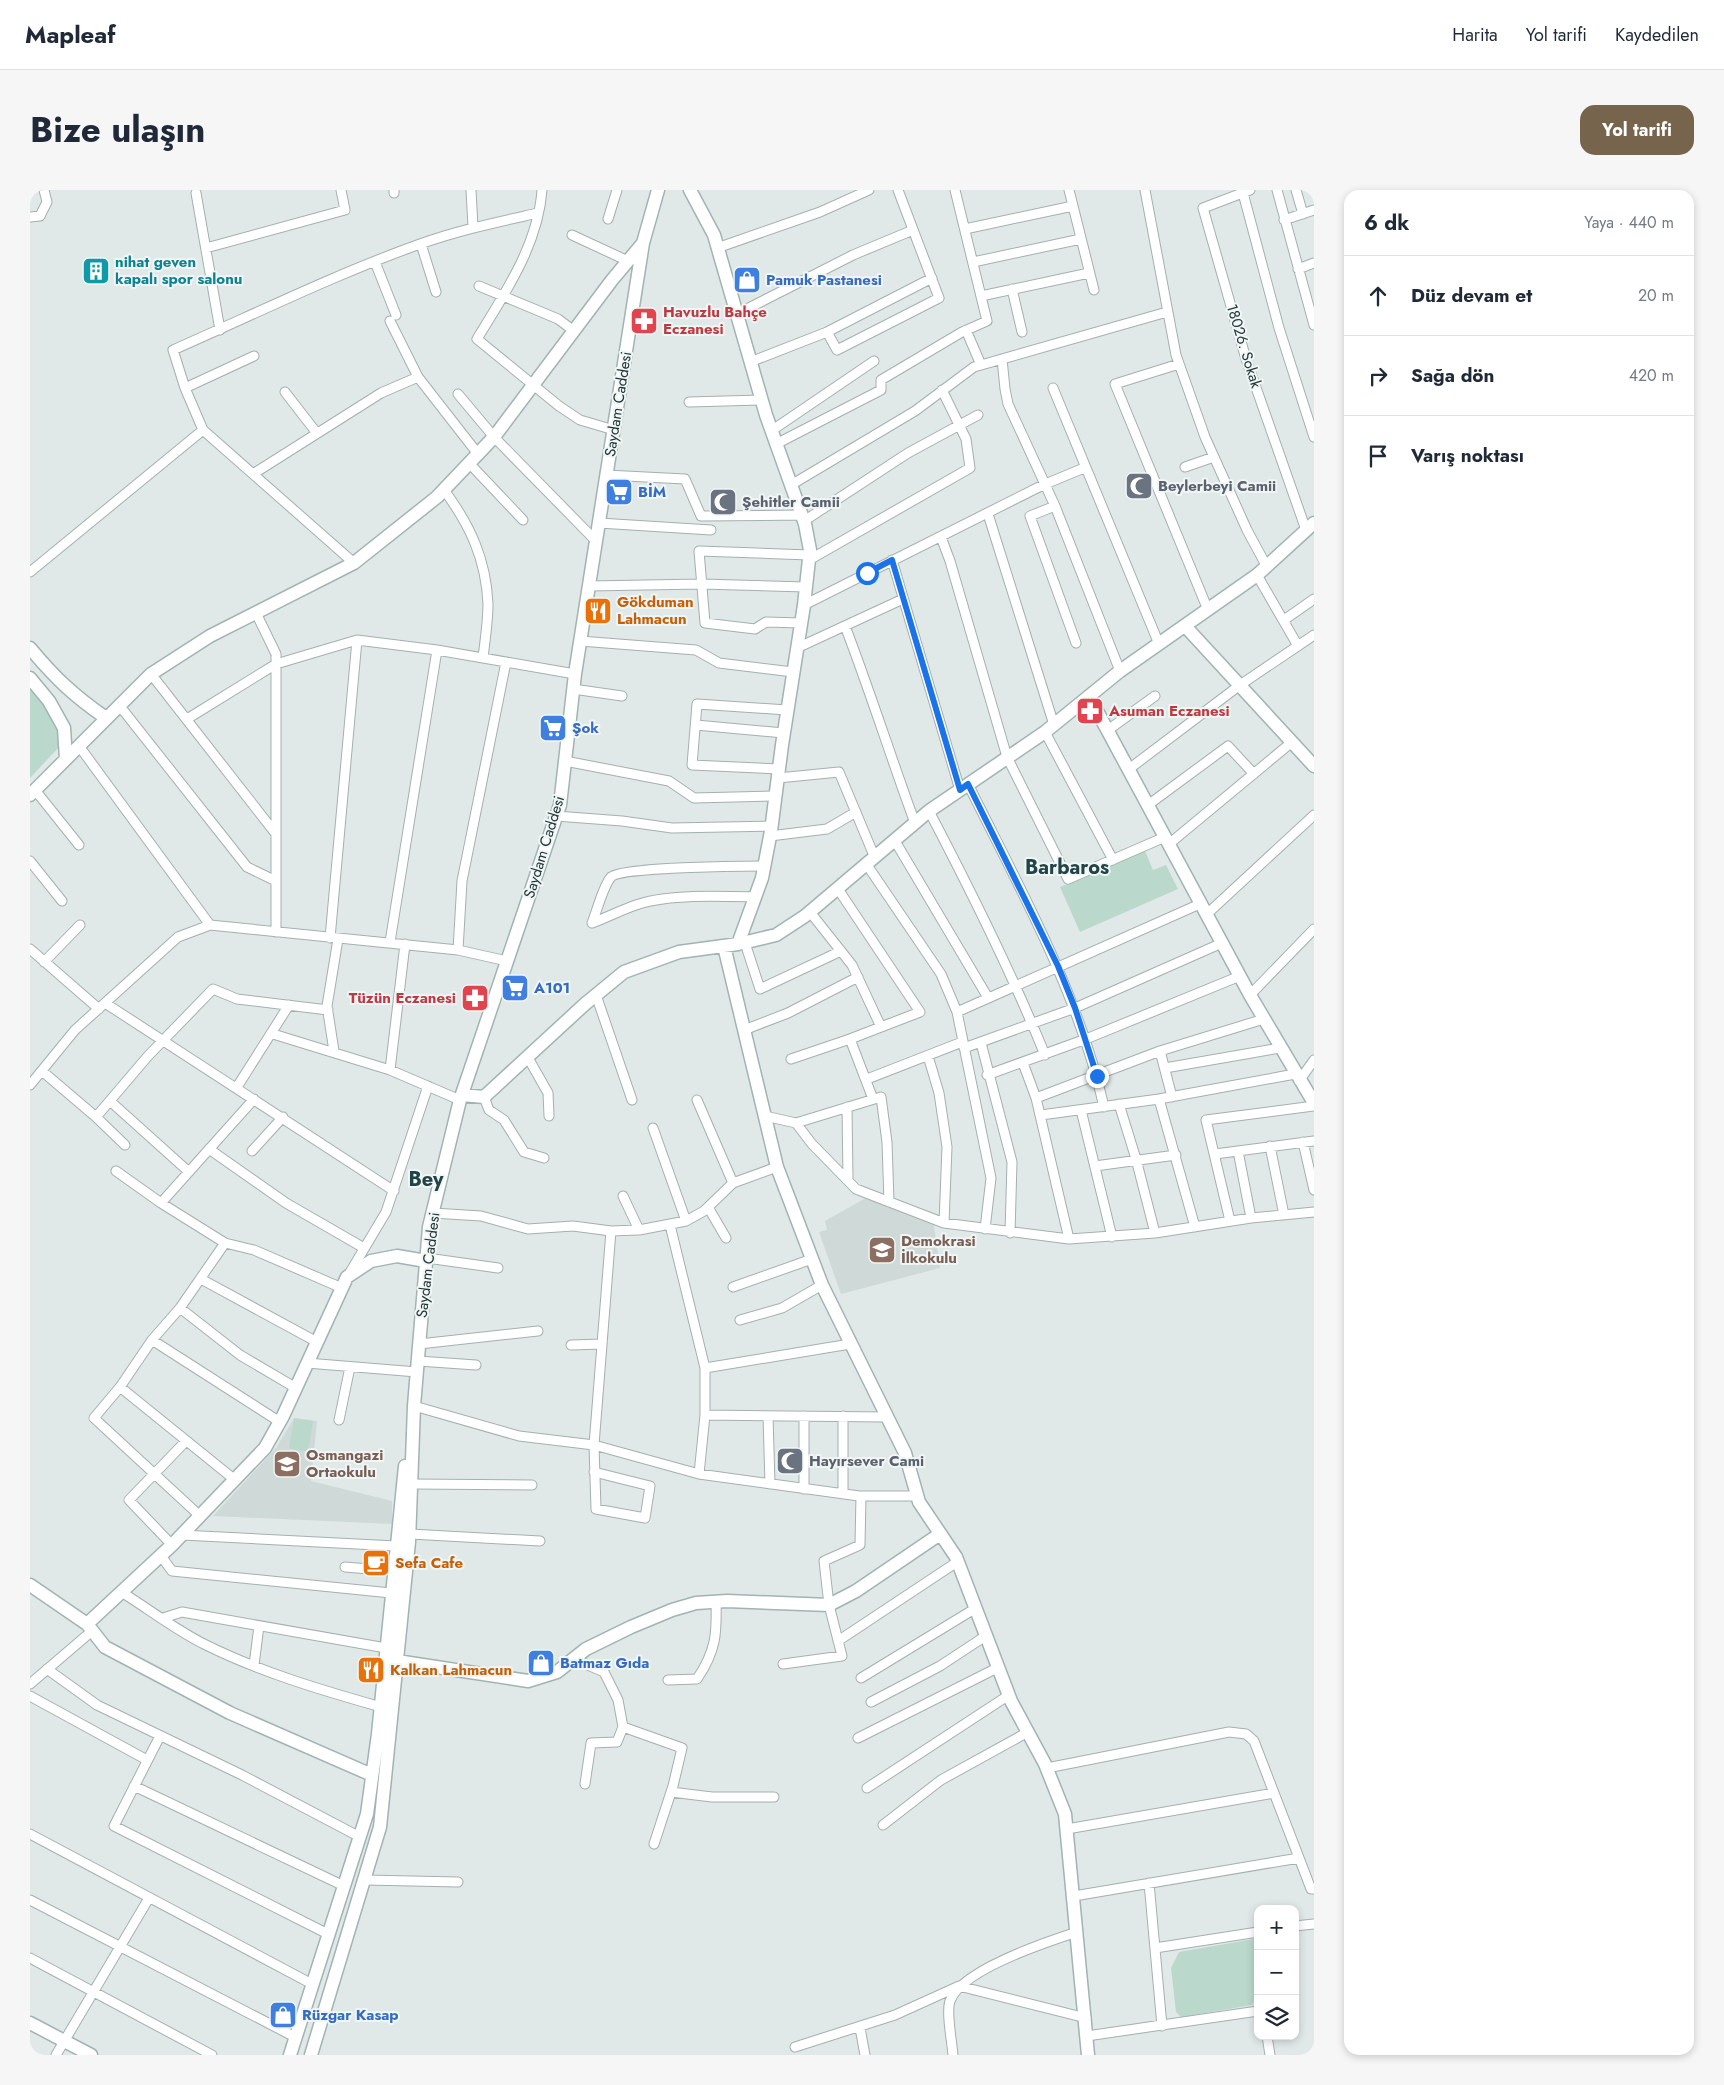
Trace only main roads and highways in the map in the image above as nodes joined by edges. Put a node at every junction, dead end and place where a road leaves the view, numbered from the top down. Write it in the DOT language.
graph roads {
  1 [pos="658,190"];
  2 [pos="694,192"];
  3 [pos="643,243"];
  4 [pos="1310,527"];
  5 [pos="1185,626"];
  6 [pos="30,648"];
  7 [pos="30,678"];
  8 [pos="1089,696"];
  9 [pos="106,718"];
  10 [pos="66,759"];
  11 [pos="1314,766"];
  12 [pos="33,793"];
  13 [pos="742,943"];
  14 [pos="724,946"];
  15 [pos="1303,1084"];
  16 [pos="461,1098"];
  17 [pos="1314,1104"];
  18 [pos="426,1259"];
  19 [pos="414,1406"];
  20 [pos="940,1534"];
  21 [pos="30,1586"];
  22 [pos="89,1628"];
  23 [pos="397,1660"];
  24 [pos="372,1776"];
  25 [pos="30,2023"];
  26 [pos="91,2055"];
  27 [pos="290,2055"];
  28 [pos="312,2055"];
  29 [pos="1088,2055"];
  1 -- 3 [label="main road, Saydam Caddesi"];
  2 -- 13 [label="main road"];
  3 -- 9 [label="main road"];
  3 -- 16 [label="main road, Saydam Caddesi"];
  4 -- 5 [label="main road"];
  5 -- 8 [label="main road"];
  5 -- 11 [label="main road"];
  6 -- 9 [label="main road"];
  7 -- 10 [label="main road"];
  8 -- 13 [label="main road"];
  8 -- 15 [label="main road"];
  9 -- 10 [label="main road"];
  10 -- 12 [label="main road"];
  13 -- 14 [label="main road"];
  14 -- 16 [label="main road"];
  14 -- 20 [label="main road"];
  15 -- 17 [label="main road"];
  16 -- 18 [label="main road, Saydam Caddesi"];
  18 -- 19 [label="main road, Saydam Caddesi"];
  18 -- 22 [label="main road"];
  19 -- 23 [label="main road"];
  19 -- 24 [label="main road"];
  20 -- 23 [label="main road"];
  20 -- 29 [label="main road"];
  21 -- 22 [label="main road"];
  22 -- 24 [label="main road"];
  23 -- 28 [label="main road"];
  24 -- 27 [label="main road"];
  25 -- 26 [label="main road"];
}
